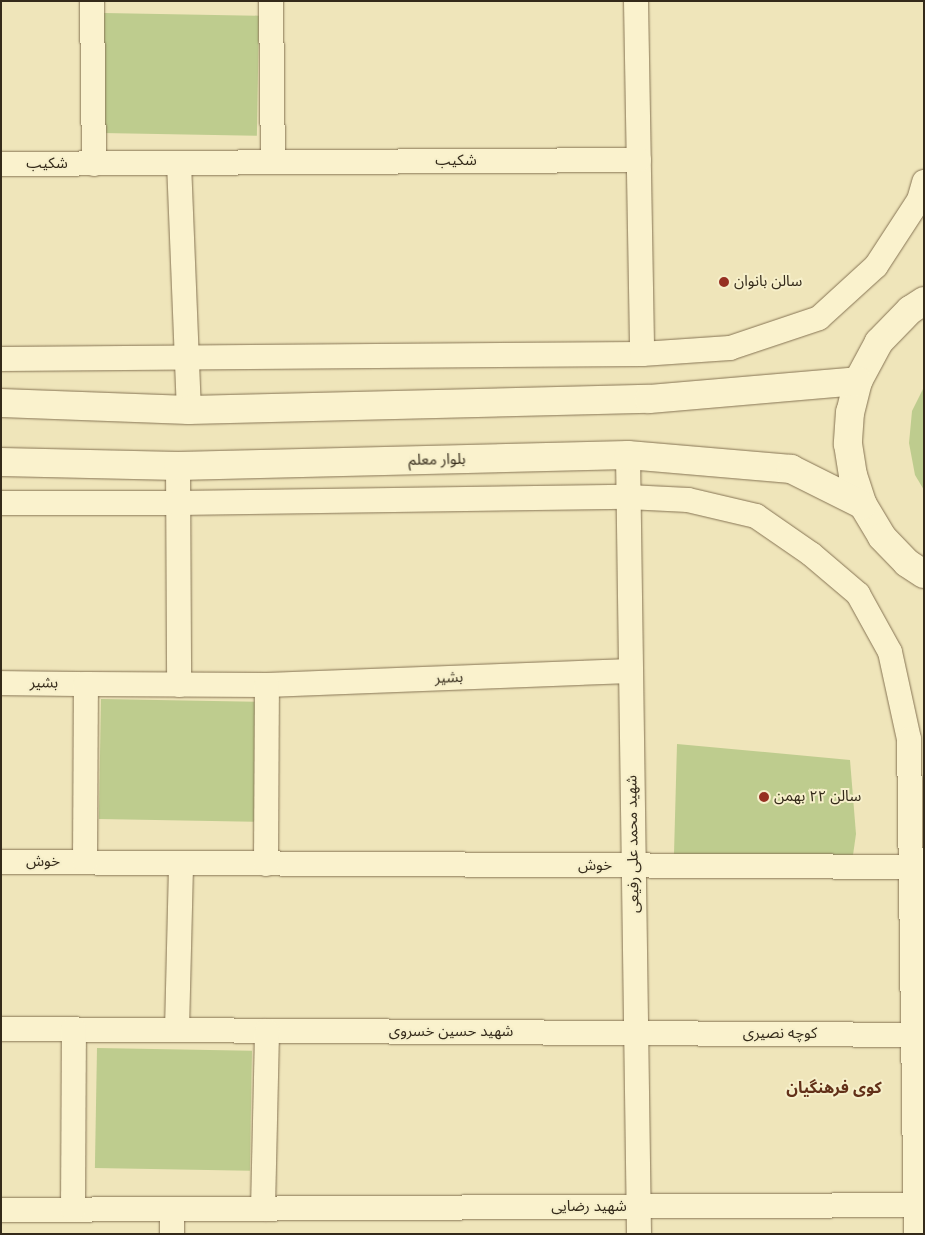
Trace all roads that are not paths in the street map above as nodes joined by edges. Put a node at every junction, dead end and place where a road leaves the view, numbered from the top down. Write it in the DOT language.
graph roads {
  1 [pos="92,1"];
  2 [pos="271,1"];
  3 [pos="636,1"];
  4 [pos="639,160"];
  5 [pos="273,162"];
  6 [pos="178,163"];
  7 [pos="1,164"];
  8 [pos="94,164"];
  9 [pos="924,182"];
  10 [pos="924,301"];
  11 [pos="642,354"];
  12 [pos="1,359"];
  13 [pos="187,359"];
  14 [pos="858,381"];
  15 [pos="1,403"];
  16 [pos="189,410"];
  17 [pos="628,455"];
  18 [pos="1,462"];
  19 [pos="178,466"];
  20 [pos="628,497"];
  21 [pos="1,503"];
  22 [pos="178,503"];
  23 [pos="863,505"];
  24 [pos="924,574"];
  25 [pos="631,671"];
  26 [pos="1,683"];
  27 [pos="86,684"];
  28 [pos="180,685"];
  29 [pos="267,686"];
  30 [pos="1,862"];
  31 [pos="85,862"];
  32 [pos="181,863"];
  33 [pos="266,864"];
  34 [pos="634,866"];
  35 [pos="917,867"];
  36 [pos="1,1029"];
  37 [pos="74,1030"];
  38 [pos="177,1030"];
  39 [pos="266,1031"];
  40 [pos="636,1033"];
  41 [pos="918,1035"];
  42 [pos="920,1205"];
  43 [pos="639,1206"];
  44 [pos="172,1209"];
  45 [pos="263,1209"];
  46 [pos="1,1210"];
  47 [pos="72,1210"];
  48 [pos="172,1234"];
  49 [pos="640,1234"];
  50 [pos="916,1234"];
  1 -- 8 [label="street"];
  2 -- 5 [label="street"];
  3 -- 4 [label="street"];
  4 -- 5 [label="street, شکیب"];
  4 -- 11 [label="street"];
  5 -- 6 [label="street, شکیب"];
  6 -- 8 [label="street, شکیب"];
  6 -- 13 [label="street"];
  7 -- 8 [label="street, شکیب"];
  9 -- 11 [label="street"];
  10 -- 14 [label="main road"];
  11 -- 13 [label="street"];
  12 -- 13 [label="street"];
  13 -- 16 [label="street"];
  14 -- 16 [label="main road"];
  14 -- 23 [label="main road"];
  15 -- 16 [label="main road"];
  17 -- 19 [label="main road, بلوار معلم"];
  17 -- 20 [label="street, شهید محمد علی رفیعی"];
  17 -- 23 [label="main road, بلوار معلم"];
  18 -- 19 [label="main road, بلوار معلم"];
  19 -- 22 [label="street"];
  20 -- 22 [label="street"];
  20 -- 25 [label="street, شهید محمد علی رفیعی"];
  20 -- 35 [label="street"];
  21 -- 22 [label="street"];
  22 -- 28 [label="street"];
  23 -- 24 [label="main road"];
  25 -- 29 [label="street, بشیر"];
  25 -- 34 [label="street, شهید محمد علی رفیعی"];
  26 -- 27 [label="street, بشیر"];
  27 -- 28 [label="street, بشیر"];
  27 -- 31 [label="street"];
  28 -- 29 [label="street, بشیر"];
  29 -- 33 [label="street"];
  30 -- 31 [label="street, خوش"];
  31 -- 32 [label="street, خوش"];
  32 -- 33 [label="street, خوش"];
  32 -- 38 [label="street"];
  33 -- 34 [label="street, خوش"];
  34 -- 35 [label="street, خوش"];
  34 -- 40 [label="street, شهید محمد علی رفیعی"];
  35 -- 41 [label="street"];
  36 -- 37 [label="street"];
  37 -- 38 [label="street, شهید حسین خسروی"];
  37 -- 47 [label="street"];
  38 -- 39 [label="street, شهید حسین خسروی"];
  39 -- 40 [label="street, شهید حسین خسروی"];
  39 -- 45 [label="street"];
  40 -- 41 [label="street, کوچه نصیری"];
  40 -- 43 [label="street, شهید محمد علی رفیعی"];
  41 -- 42 [label="street"];
  42 -- 43 [label="street, شهید رضایی"];
  42 -- 50 [label="street"];
  43 -- 45 [label="street, شهید رضایی"];
  43 -- 49 [label="street, شهید محمد علی رفیعی"];
  44 -- 45 [label="street, شهید رضایی"];
  44 -- 47 [label="street, شهید رضایی"];
  44 -- 48 [label="street"];
  46 -- 47 [label="street"];
}
